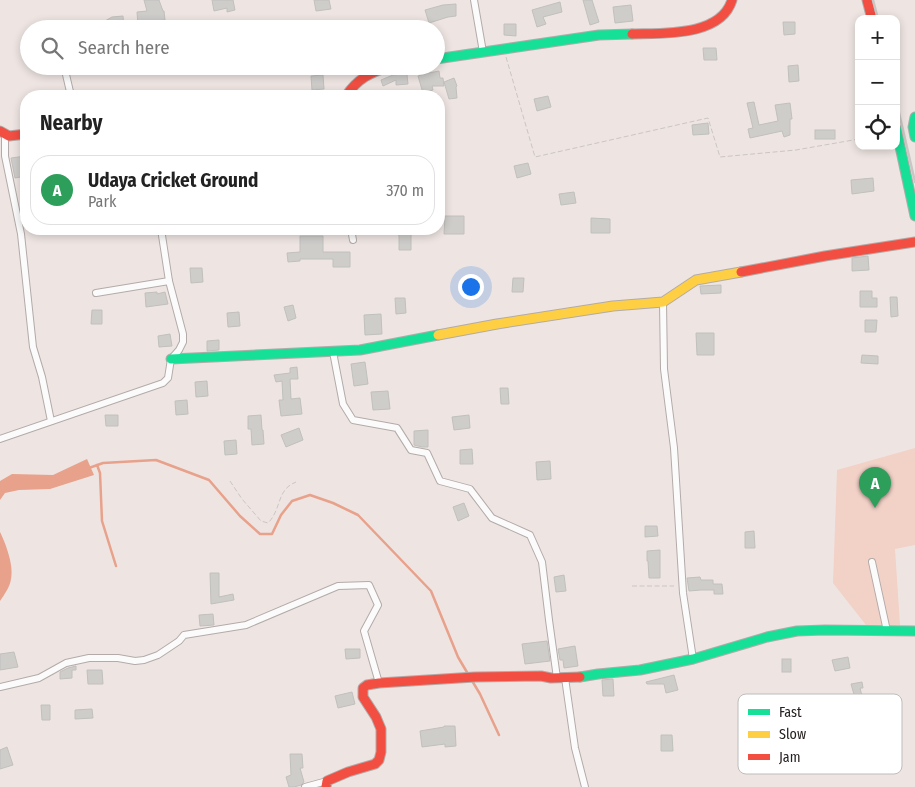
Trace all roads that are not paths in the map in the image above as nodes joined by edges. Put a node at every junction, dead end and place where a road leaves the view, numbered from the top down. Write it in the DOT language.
graph roads {
  1 [pos="474,0"];
  2 [pos="732,0"];
  3 [pos="867,0"];
  4 [pos="871,15"];
  5 [pos="483,52"];
  6 [pos="445,58"];
  7 [pos="66,75"];
  8 [pos="366,75"];
  9 [pos="70,90"];
  10 [pos="351,90"];
  11 [pos="915,117"];
  12 [pos="2,132"];
  13 [pos="20,135"];
  14 [pos="915,137"];
  15 [pos="900,147"];
  16 [pos="915,216"];
  17 [pos="20,229"];
  18 [pos="21,235"];
  19 [pos="162,235"];
  20 [pos="352,235"];
  21 [pos="353,240"];
  22 [pos="915,242"];
  23 [pos="170,281"];
  24 [pos="96,293"];
  25 [pos="663,302"];
  26 [pos="333,352"];
  27 [pos="171,359"];
  28 [pos="51,421"];
  29 [pos="0,439"];
  30 [pos="872,562"];
  31 [pos="887,631"];
  32 [pos="915,631"];
  33 [pos="693,659"];
  34 [pos="561,678"];
  35 [pos="379,683"];
  36 [pos="0,687"];
  37 [pos="326,784"];
  38 [pos="306,787"];
  39 [pos="585,787"];
  1 -- 5 [label="street"];
  2 -- 5 [label="street"];
  3 -- 4 [label="street"];
  5 -- 6 [label="street"];
  7 -- 9 [label="street"];
  8 -- 10 [label="street"];
  11 -- 14 [label="street"];
  12 -- 13 [label="street"];
  12 -- 17 [label="street"];
  15 -- 16 [label="street"];
  18 -- 28 [label="street"];
  19 -- 23 [label="street"];
  20 -- 21 [label="street"];
  22 -- 25 [label="street"];
  23 -- 24 [label="street"];
  23 -- 27 [label="street"];
  25 -- 26 [label="street"];
  25 -- 33 [label="street"];
  26 -- 27 [label="street"];
  26 -- 34 [label="street"];
  27 -- 28 [label="street"];
  28 -- 29 [label="street"];
  30 -- 31 [label="street"];
  31 -- 32 [label="street"];
  31 -- 33 [label="street"];
  33 -- 34 [label="street"];
  34 -- 35 [label="street"];
  34 -- 39 [label="street"];
  35 -- 36 [label="street"];
  35 -- 37 [label="street"];
  37 -- 38 [label="street"];
}
